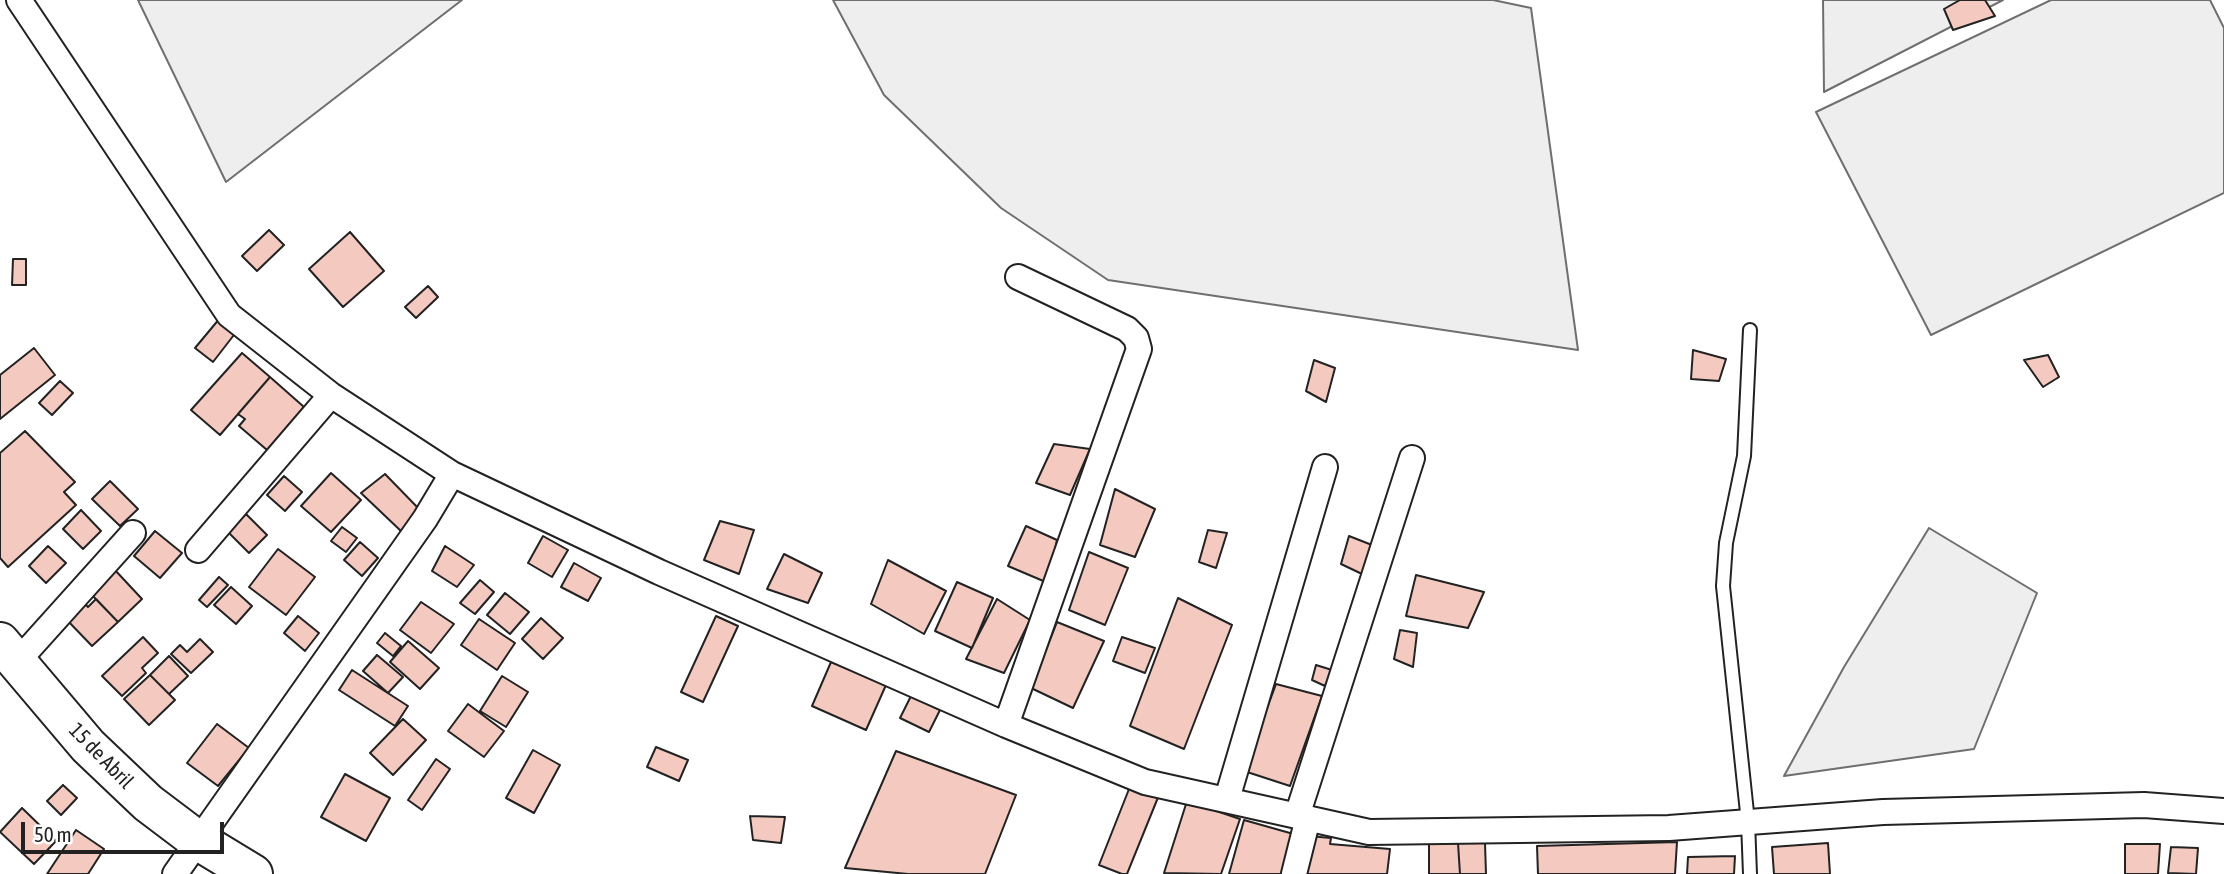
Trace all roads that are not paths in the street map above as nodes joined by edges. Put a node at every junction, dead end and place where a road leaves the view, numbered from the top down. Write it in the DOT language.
graph roads {
  1 [pos="19,0"];
  2 [pos="1018,277"];
  3 [pos="1750,330"];
  4 [pos="331,395"];
  5 [pos="1412,458"];
  6 [pos="1325,467"];
  7 [pos="452,474"];
  8 [pos="133,533"];
  9 [pos="198,550"];
  10 [pos="8,652"];
  11 [pos="1006,725"];
  12 [pos="1227,799"];
  13 [pos="2224,811"];
  14 [pos="1303,817"];
  15 [pos="1748,822"];
  16 [pos="197,841"];
  17 [pos="175,874"];
  18 [pos="253,874"];
  19 [pos="1294,874"];
  20 [pos="1749,874"];
  1 -- 4 [label="street"];
  2 -- 11 [label="street"];
  3 -- 15 [label="lane"];
  4 -- 7 [label="street"];
  4 -- 9 [label="street"];
  5 -- 14 [label="street"];
  6 -- 12 [label="street"];
  7 -- 11 [label="street"];
  7 -- 16 [label="street"];
  8 -- 10 [label="street"];
  10 -- 16 [label="main road, 15 de Abril"];
  11 -- 12 [label="street"];
  12 -- 14 [label="street"];
  13 -- 15 [label="street"];
  14 -- 15 [label="street"];
  14 -- 19 [label="street"];
  15 -- 20 [label="lane"];
  16 -- 17 [label="street"];
  16 -- 18 [label="main road, 15 de Abril"];
}
